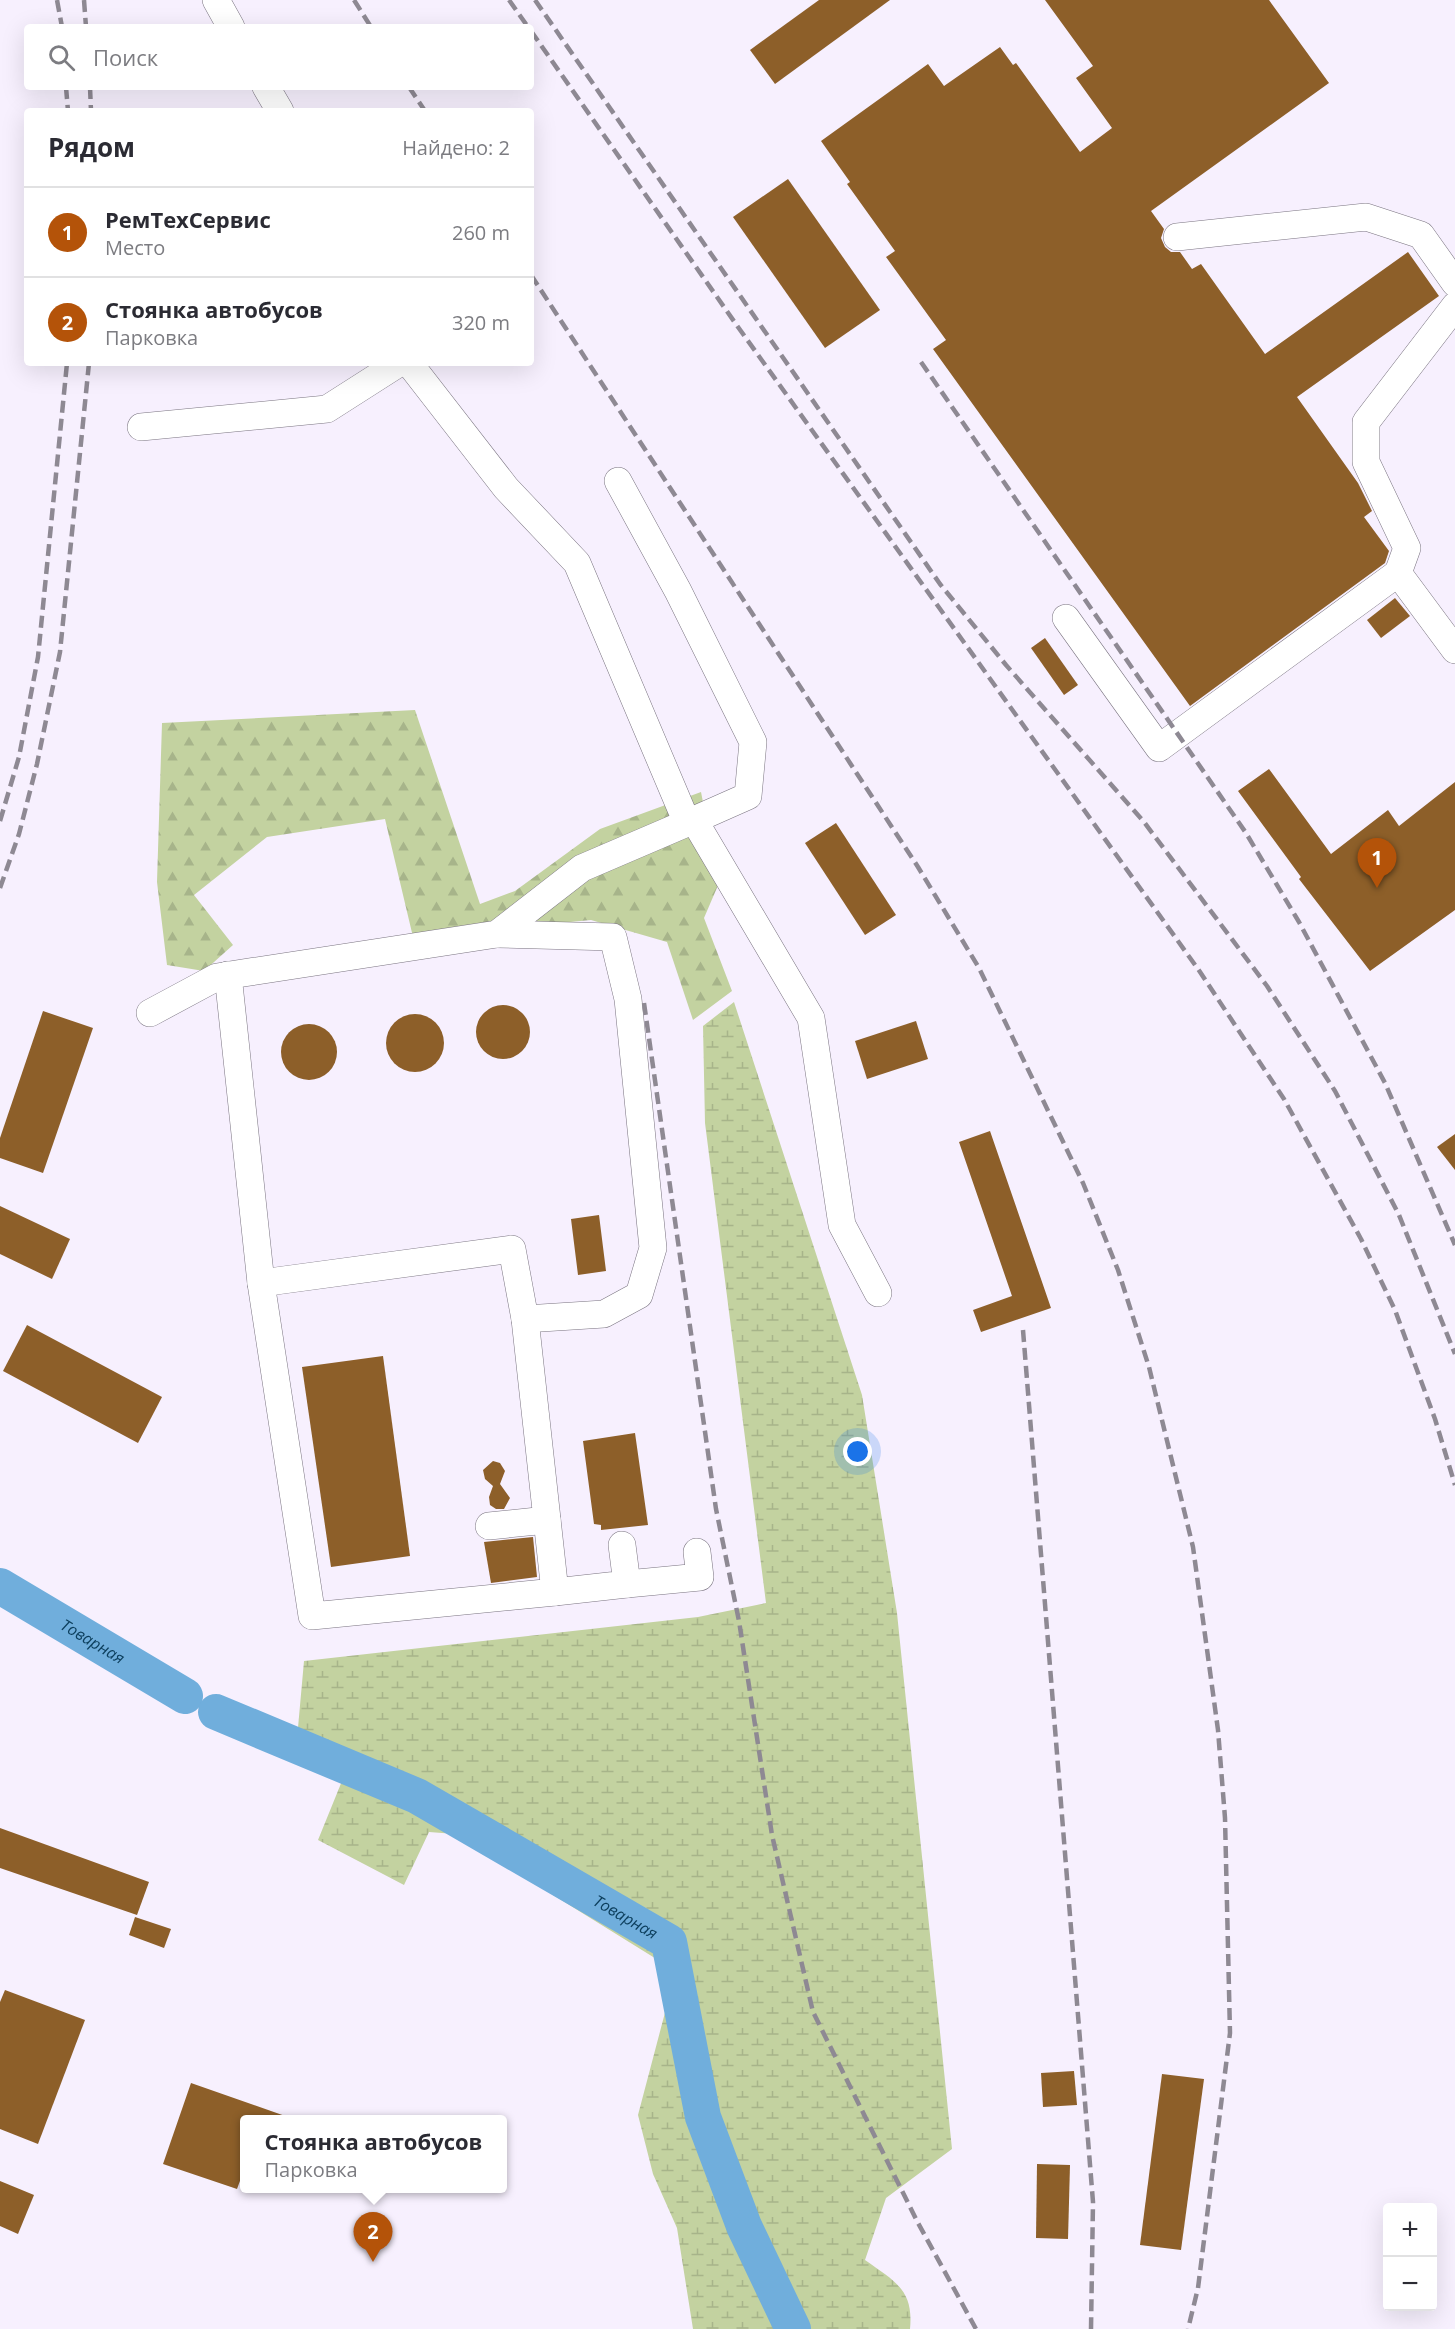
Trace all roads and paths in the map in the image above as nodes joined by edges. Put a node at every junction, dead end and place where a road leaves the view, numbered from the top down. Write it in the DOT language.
graph roads {
  1 [pos="216,0"];
  2 [pos="229,24"];
  3 [pos="268,90"];
  4 [pos="278,108"];
  5 [pos="1177,237"];
  6 [pos="1455,283"];
  7 [pos="1455,306"];
  8 [pos="394,366"];
  9 [pos="411,366"];
  10 [pos="141,427"];
  11 [pos="618,481"];
  12 [pos="1398,573"];
  13 [pos="1066,618"];
  14 [pos="1455,650"];
  15 [pos="690,822"];
  16 [pos="497,934"];
  17 [pos="228,975"];
  18 [pos="150,1013"];
  19 [pos="261,1283"];
  20 [pos="878,1293"];
  21 [pos="525,1319"];
  22 [pos="547,1520"];
  23 [pos="489,1526"];
  24 [pos="622,1545"];
  25 [pos="697,1551"];
  26 [pos="627,1584"];
  27 [pos="555,1592"];
  1 -- 2 [label="lane"];
  3 -- 4 [label="lane"];
  5 -- 6 [label="lane"];
  7 -- 12 [label="lane"];
  8 -- 10 [label="lane"];
  9 -- 15 [label="lane"];
  11 -- 15 [label="lane"];
  12 -- 13 [label="lane"];
  12 -- 14 [label="lane"];
  15 -- 16 [label="lane"];
  15 -- 20 [label="lane"];
  16 -- 17 [label="lane"];
  16 -- 21 [label="lane"];
  17 -- 18 [label="lane"];
  17 -- 19 [label="lane"];
  19 -- 21 [label="lane"];
  19 -- 27 [label="lane"];
  21 -- 22 [label="lane"];
  22 -- 23 [label="lane"];
  22 -- 27 [label="lane"];
  24 -- 26 [label="lane"];
  25 -- 26 [label="lane"];
  26 -- 27 [label="lane"];
}
